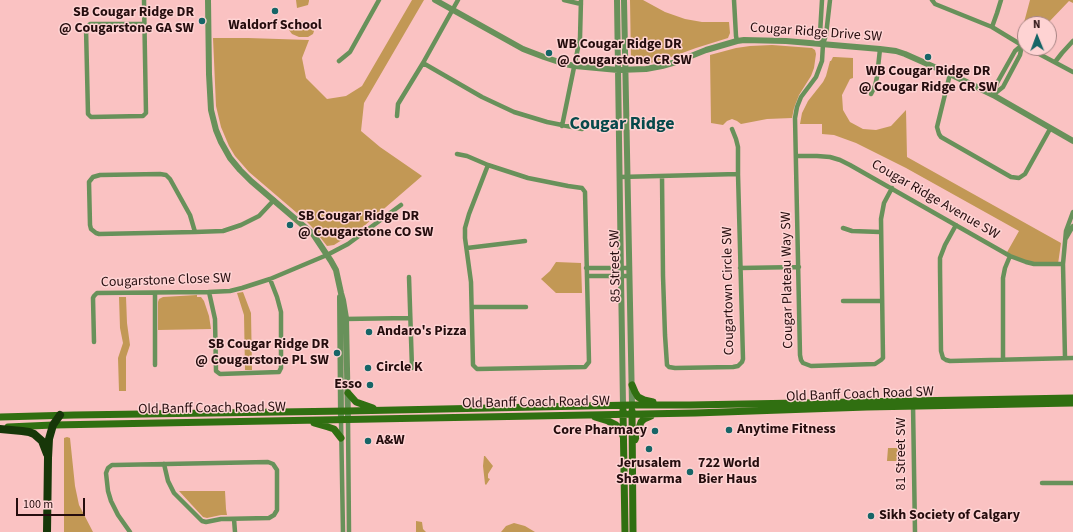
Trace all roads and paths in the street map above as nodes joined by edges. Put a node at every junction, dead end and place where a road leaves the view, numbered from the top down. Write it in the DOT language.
graph roads {
  1 [pos="144,0"];
  2 [pos="208,0"];
  3 [pos="379,0"];
  4 [pos="435,0"];
  5 [pos="458,0"];
  6 [pos="564,0"];
  7 [pos="617,0"];
  8 [pos="624,0"];
  9 [pos="734,0"];
  10 [pos="822,0"];
  11 [pos="830,0"];
  12 [pos="932,0"];
  13 [pos="1001,0"];
  14 [pos="581,2"];
  15 [pos="452,10"];
  16 [pos="144,24"];
  17 [pos="992,27"];
  18 [pos="737,41"];
  19 [pos="1073,41"];
  20 [pos="1017,42"];
  21 [pos="823,44"];
  22 [pos="880,49"];
  23 [pos="1017,50"];
  24 [pos="1019,56"];
  25 [pos="1044,56"];
  26 [pos="339,61"];
  27 [pos="1056,62"];
  28 [pos="422,63"];
  29 [pos="575,66"];
  30 [pos="618,70"];
  31 [pos="626,70"];
  32 [pos="1073,72"];
  33 [pos="950,74"];
  34 [pos="871,94"];
  35 [pos="993,95"];
  36 [pos="397,116"];
  37 [pos="562,126"];
  38 [pos="582,129"];
  39 [pos="732,129"];
  40 [pos="1050,129"];
  41 [pos="1073,142"];
  42 [pos="457,154"];
  43 [pos="796,156"];
  44 [pos="488,165"];
  45 [pos="738,174"];
  46 [pos="662,176"];
  47 [pos="620,177"];
  48 [pos="627,177"];
  49 [pos="892,188"];
  50 [pos="274,200"];
  51 [pos="401,205"];
  52 [pos="1073,212"];
  53 [pos="956,225"];
  54 [pos="1073,226"];
  55 [pos="843,228"];
  56 [pos="195,232"];
  57 [pos="880,232"];
  58 [pos="1066,240"];
  59 [pos="525,241"];
  60 [pos="467,248"];
  61 [pos="327,255"];
  62 [pos="1010,256"];
  63 [pos="1063,264"];
  64 [pos="799,267"];
  65 [pos="586,268"];
  66 [pos="621,268"];
  67 [pos="629,268"];
  68 [pos="740,268"];
  69 [pos="587,276"];
  70 [pos="620,276"];
  71 [pos="629,276"];
  72 [pos="409,277"];
  73 [pos="270,278"];
  74 [pos="208,292"];
  75 [pos="155,293"];
  76 [pos="843,301"];
  77 [pos="882,301"];
  78 [pos="472,307"];
  79 [pos="526,307"];
  80 [pos="343,318"];
  81 [pos="410,318"];
  82 [pos="94,342"];
  83 [pos="343,353"];
  84 [pos="1065,358"];
  85 [pos="1073,358"];
  86 [pos="1003,359"];
  87 [pos="155,365"];
  88 [pos="412,368"];
  89 [pos="632,385"];
  90 [pos="348,393"];
  91 [pos="1073,398"];
  92 [pos="913,403"];
  93 [pos="1073,403"];
  94 [pos="623,405"];
  95 [pos="632,405"];
  96 [pos="675,405"];
  97 [pos="381,410"];
  98 [pos="344,411"];
  99 [pos="658,414"];
  100 [pos="60,415"];
  101 [pos="580,415"];
  102 [pos="623,415"];
  103 [pos="632,415"];
  104 [pos="0,418"];
  105 [pos="344,420"];
  106 [pos="300,421"];
  107 [pos="53,425"];
  108 [pos="0,428"];
  109 [pos="341,438"];
  110 [pos="623,440"];
  111 [pos="632,450"];
  112 [pos="48,458"];
  113 [pos="164,464"];
  114 [pos="342,469"];
  115 [pos="349,469"];
  116 [pos="1073,483"];
  117 [pos="1042,484"];
  118 [pos="349,514"];
  119 [pos="343,515"];
  120 [pos="234,518"];
  121 [pos="47,532"];
  122 [pos="130,532"];
  123 [pos="235,532"];
  124 [pos="343,532"];
  125 [pos="349,532"];
  126 [pos="625,532"];
  127 [pos="633,532"];
  128 [pos="915,532"];
  1 -- 16 [label="street"];
  2 -- 50 [label="street"];
  3 -- 26 [label="street"];
  4 -- 15 [label="street, Cougar Ridge Drive SW"];
  5 -- 15 [label="street"];
  6 -- 14 [label="street"];
  7 -- 30 [label="street, 85 Street SW"];
  8 -- 31 [label="street, 85 Street SW"];
  9 -- 18 [label="street"];
  10 -- 21 [label="street"];
  11 -- 21 [label="street"];
  12 -- 17 [label="street"];
  13 -- 17 [label="street"];
  14 -- 29 [label="street"];
  15 -- 28 [label="street"];
  15 -- 29 [label="street, Cougar Ridge Drive SW"];
  16 -- 16 [label="street"];
  17 -- 20 [label="street"];
  18 -- 21 [label="street, Cougar Ridge Drive SW"];
  18 -- 31 [label="street, Cougar Ridge Drive SW"];
  19 -- 27 [label="street"];
  21 -- 22 [label="street, Cougar Ridge Drive SW"];
  21 -- 43 [label="street, Cougar Plateau Way SW"];
  22 -- 33 [label="street, Cougar Ridge Drive SW"];
  22 -- 34 [label="street"];
  23 -- 35 [label="street"];
  24 -- 35 [label="street"];
  25 -- 27 [label="street"];
  27 -- 32 [label="street"];
  28 -- 36 [label="street"];
  28 -- 37 [label="street"];
  29 -- 30 [label="street, Cougar Ridge Drive SW"];
  29 -- 37 [label="street"];
  30 -- 31 [label="street, Cougar Ridge Drive SW"];
  30 -- 47 [label="street, 85 Street SW"];
  31 -- 48 [label="street, 85 Street SW"];
  33 -- 35 [label="street, Cougar Ridge Drive SW"];
  33 -- 40 [label="street"];
  35 -- 40 [label="street, Cougar Ridge Drive SW"];
  37 -- 38 [label="street"];
  39 -- 45 [label="street, Cougartown Circle SW"];
  40 -- 41 [label="street, Cougar Ridge Drive SW"];
  42 -- 44 [label="street"];
  43 -- 49 [label="street, Cougar Ridge Avenue SW"];
  43 -- 64 [label="street, Cougar Plateau Way SW"];
  44 -- 60 [label="street"];
  44 -- 65 [label="street"];
  45 -- 46 [label="street"];
  45 -- 68 [label="street, Cougartown Circle SW"];
  46 -- 48 [label="street"];
  46 -- 68 [label="street, Cougartown Circle SW"];
  47 -- 48 [label="street"];
  47 -- 66 [label="street, 85 Street SW"];
  48 -- 67 [label="street, 85 Street SW"];
  49 -- 53 [label="street, Cougar Ridge Avenue SW"];
  49 -- 57 [label="street, Cougar Plateau Way SW"];
  50 -- 56 [label="street"];
  50 -- 61 [label="street"];
  51 -- 61 [label="street, Cougarstone Close SW"];
  52 -- 58 [label="street"];
  53 -- 62 [label="street, Cougar Ridge Avenue SW"];
  53 -- 86 [label="street"];
  54 -- 58 [label="street"];
  55 -- 57 [label="street"];
  56 -- 56 [label="street"];
  57 -- 77 [label="street, Cougar Plateau Way SW"];
  58 -- 63 [label="street"];
  59 -- 60 [label="street"];
  60 -- 78 [label="street"];
  61 -- 73 [label="street, Cougarstone Close SW"];
  61 -- 80 [label="street"];
  62 -- 63 [label="street, Cougar Ridge Avenue SW"];
  62 -- 86 [label="street"];
  63 -- 84 [label="street"];
  64 -- 68 [label="street"];
  64 -- 77 [label="street, Cougar Plateau Way SW"];
  65 -- 66 [label="street"];
  65 -- 69 [label="street"];
  66 -- 67 [label="street"];
  66 -- 70 [label="street, 85 Street SW"];
  67 -- 71 [label="street, 85 Street SW"];
  69 -- 70 [label="street"];
  69 -- 78 [label="street"];
  70 -- 71 [label="street"];
  70 -- 94 [label="street, 85 Street SW"];
  71 -- 89 [label="street, 85 Street SW"];
  72 -- 81 [label="street"];
  73 -- 74 [label="street, Cougarstone Close SW"];
  73 -- 74 [label="street"];
  74 -- 75 [label="street, Cougarstone Close SW"];
  75 -- 82 [label="street, Cougarstone Close SW"];
  75 -- 87 [label="street"];
  76 -- 77 [label="street"];
  78 -- 79 [label="street"];
  80 -- 81 [label="street"];
  80 -- 83 [label="street"];
  81 -- 88 [label="street"];
  83 -- 90 [label="street"];
  83 -- 98 [label="street"];
  84 -- 85 [label="street"];
  84 -- 86 [label="street"];
  89 -- 95 [label="street, 85 Street SW"];
  89 -- 96 [label="main road"];
  90 -- 97 [label="main road"];
  90 -- 98 [label="street"];
  91 -- 92 [label="main road, Old Banff Coach Road SW"];
  92 -- 93 [label="main road, Old Banff Coach Road SW"];
  92 -- 96 [label="main road, Old Banff Coach Road SW"];
  92 -- 99 [label="main road, Old Banff Coach Road SW"];
  92 -- 128 [label="street, 81 Street SW"];
  94 -- 95 [label="main road, Old Banff Coach Road SW"];
  94 -- 97 [label="main road, Old Banff Coach Road SW"];
  94 -- 102 [label="main road, 85 Street SW"];
  95 -- 96 [label="main road, Old Banff Coach Road SW"];
  95 -- 103 [label="main road, 85 Street SW"];
  97 -- 98 [label="main road, Old Banff Coach Road SW"];
  98 -- 100 [label="main road, Old Banff Coach Road SW"];
  98 -- 105 [label="street"];
  99 -- 103 [label="main road, Old Banff Coach Road SW"];
  99 -- 111 [label="main road"];
  100 -- 104 [label="main road, Old Banff Coach Road SW"];
  100 -- 107 [label="highway"];
  101 -- 102 [label="main road, Old Banff Coach Road SW"];
  101 -- 105 [label="main road, Old Banff Coach Road SW"];
  101 -- 110 [label="main road"];
  102 -- 103 [label="main road, Old Banff Coach Road SW"];
  102 -- 110 [label="main road, 85 Street SW"];
  103 -- 111 [label="main road, 85 Street SW"];
  105 -- 106 [label="main road, Old Banff Coach Road SW"];
  105 -- 109 [label="street"];
  105 -- 115 [label="street"];
  106 -- 107 [label="main road, Old Banff Coach Road SW"];
  106 -- 109 [label="main road"];
  107 -- 108 [label="main road, Old Banff Coach Road SW"];
  107 -- 112 [label="highway"];
  108 -- 112 [label="highway"];
  109 -- 114 [label="street"];
  110 -- 126 [label="main road, 85 Street SW"];
  111 -- 127 [label="main road, 85 Street SW"];
  112 -- 121 [label="highway"];
  113 -- 120 [label="street"];
  113 -- 120 [label="street"];
  113 -- 122 [label="street"];
  114 -- 115 [label="street"];
  114 -- 119 [label="street"];
  115 -- 118 [label="street"];
  116 -- 117 [label="street"];
  118 -- 119 [label="street"];
  118 -- 125 [label="street"];
  119 -- 124 [label="street"];
  120 -- 123 [label="street"];
}
